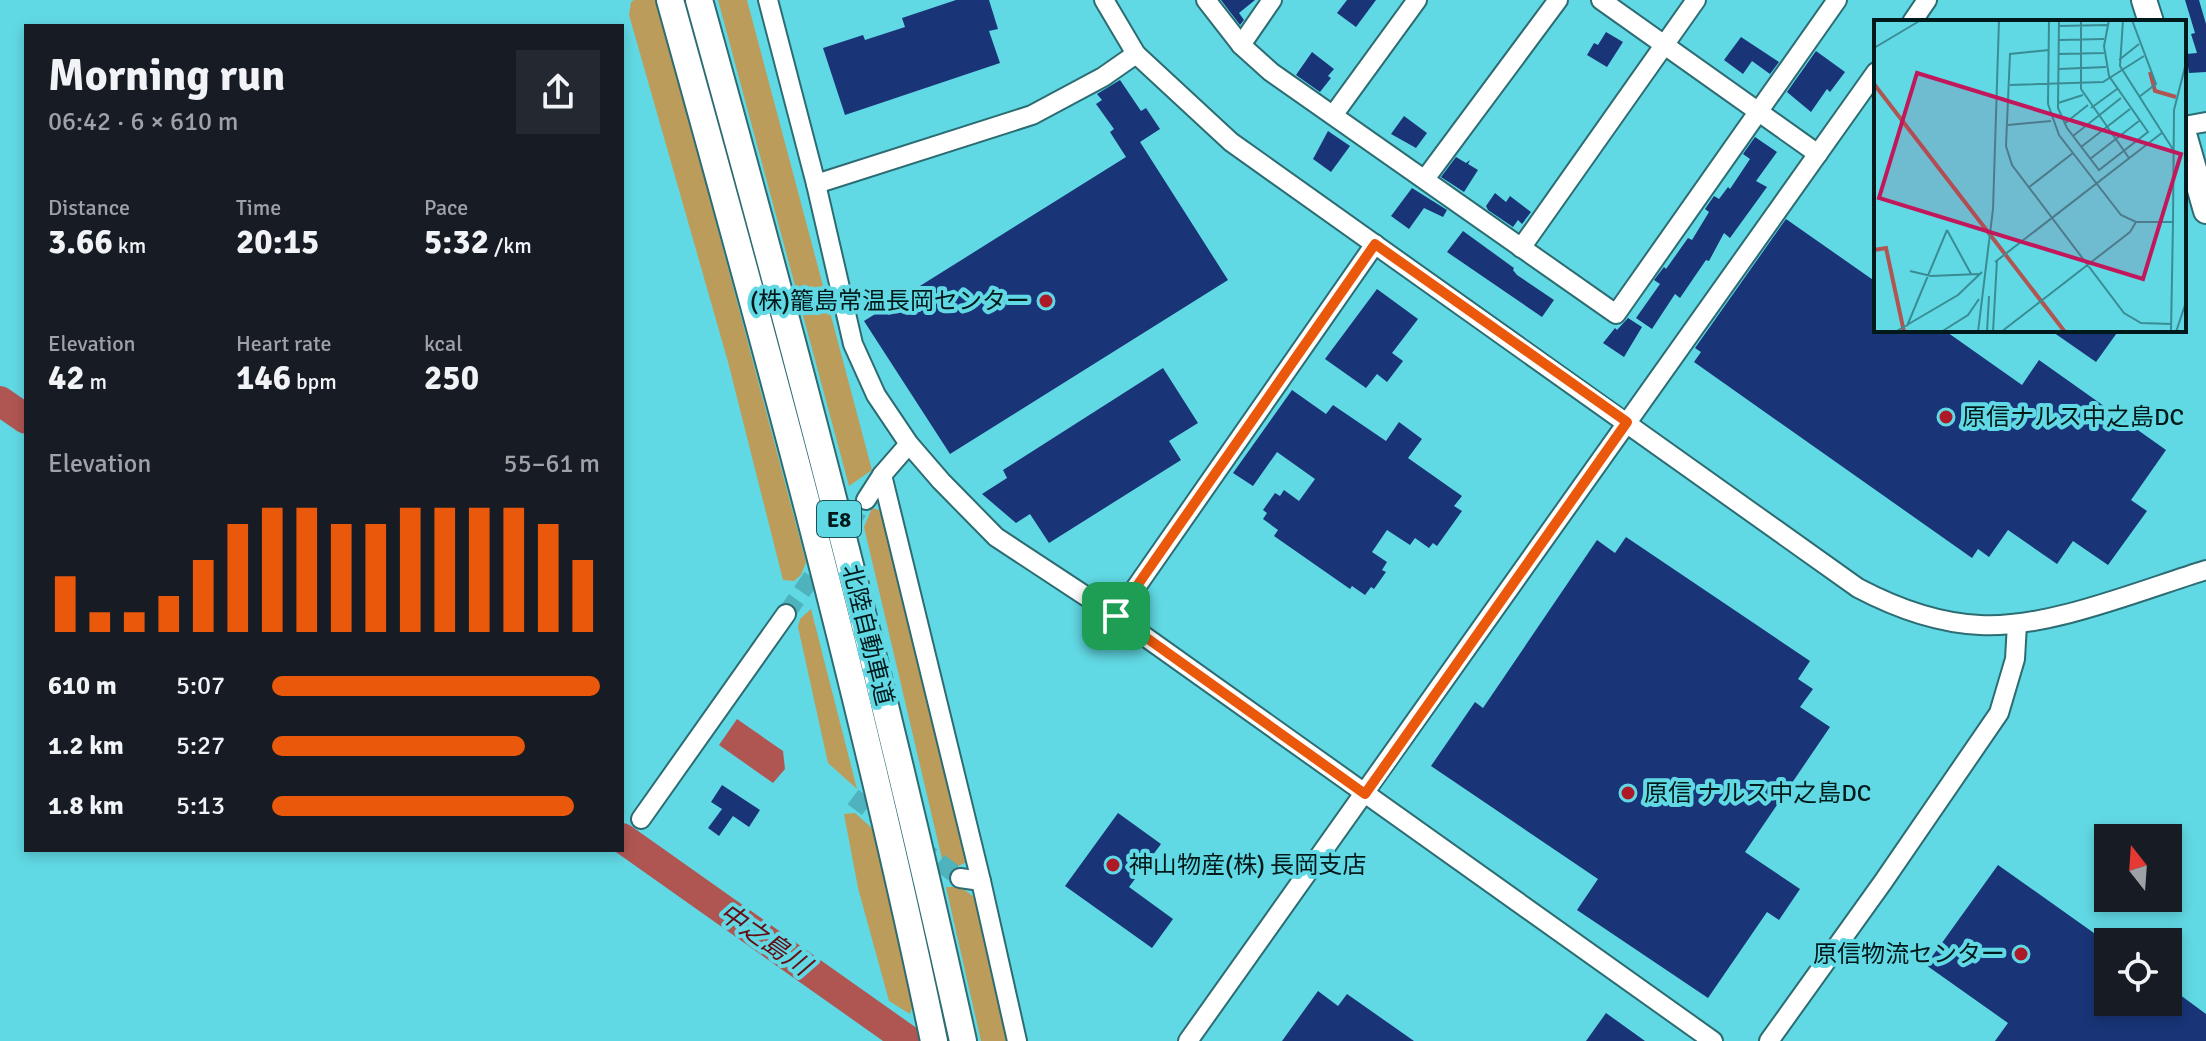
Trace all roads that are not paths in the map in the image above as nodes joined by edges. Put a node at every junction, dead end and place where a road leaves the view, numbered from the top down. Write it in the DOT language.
graph roads {
  1 [pos="670,0"];
  2 [pos="699,0"];
  3 [pos="768,0"];
  4 [pos="1104,0"];
  5 [pos="1206,0"];
  6 [pos="1272,0"];
  7 [pos="1417,0"];
  8 [pos="1558,0"];
  9 [pos="1601,0"];
  10 [pos="1696,0"];
  11 [pos="1837,0"];
  12 [pos="1927,0"];
  13 [pos="2144,0"];
  14 [pos="1913,20"];
  15 [pos="2150,20"];
  16 [pos="1241,45"];
  17 [pos="1664,46"];
  18 [pos="1136,54"];
  19 [pos="1874,75"];
  20 [pos="1759,111"];
  21 [pos="1334,114"];
  22 [pos="2206,122"];
  23 [pos="2186,126"];
  24 [pos="2186,141"];
  25 [pos="1818,154"];
  26 [pos="1425,179"];
  27 [pos="816,184"];
  28 [pos="2206,211"];
  29 [pos="1375,244"];
  30 [pos="1521,248"];
  31 [pos="1627,422"];
  32 [pos="909,444"];
  33 [pos="882,475"];
  34 [pos="866,500"];
  35 [pos="2206,570"];
  36 [pos="786,614"];
  37 [pos="1116,616"];
  38 [pos="2017,624"];
  39 [pos="1365,794"];
  40 [pos="641,819"];
  41 [pos="960,878"];
  42 [pos="981,881"];
  43 [pos="933,1034"];
  44 [pos="963,1041"];
  45 [pos="1017,1041"];
  46 [pos="1188,1041"];
  47 [pos="1713,1041"];
  48 [pos="1769,1041"];
  1 -- 43 [label="highway, 北陸自動車道 / E8"];
  2 -- 44 [label="highway, 北陸自動車道 / E8"];
  3 -- 27 [label="street"];
  4 -- 18 [label="street"];
  5 -- 16 [label="street"];
  6 -- 16 [label="street"];
  7 -- 21 [label="street"];
  8 -- 26 [label="street"];
  9 -- 17 [label="street"];
  10 -- 17 [label="street"];
  11 -- 20 [label="street"];
  12 -- 14 [label="street"];
  13 -- 15 [label="main road"];
  16 -- 21 [label="street"];
  17 -- 20 [label="street"];
  17 -- 30 [label="street"];
  18 -- 27 [label="street"];
  18 -- 29 [label="street"];
  19 -- 25 [label="street"];
  20 -- 25 [label="street"];
  20 -- 30 [label="street"];
  21 -- 26 [label="street"];
  22 -- 23 [label="street"];
  24 -- 28 [label="main road"];
  25 -- 31 [label="street"];
  26 -- 30 [label="street"];
  27 -- 32 [label="street"];
  29 -- 31 [label="street"];
  29 -- 37 [label="street"];
  31 -- 38 [label="street"];
  31 -- 39 [label="street"];
  32 -- 33 [label="street"];
  32 -- 37 [label="street"];
  33 -- 34 [label="street"];
  33 -- 42 [label="street"];
  35 -- 38 [label="street"];
  36 -- 40 [label="street"];
  37 -- 39 [label="street"];
  38 -- 48 [label="street"];
  39 -- 46 [label="street"];
  39 -- 47 [label="street"];
  41 -- 42 [label="street"];
  42 -- 45 [label="street"];
}
